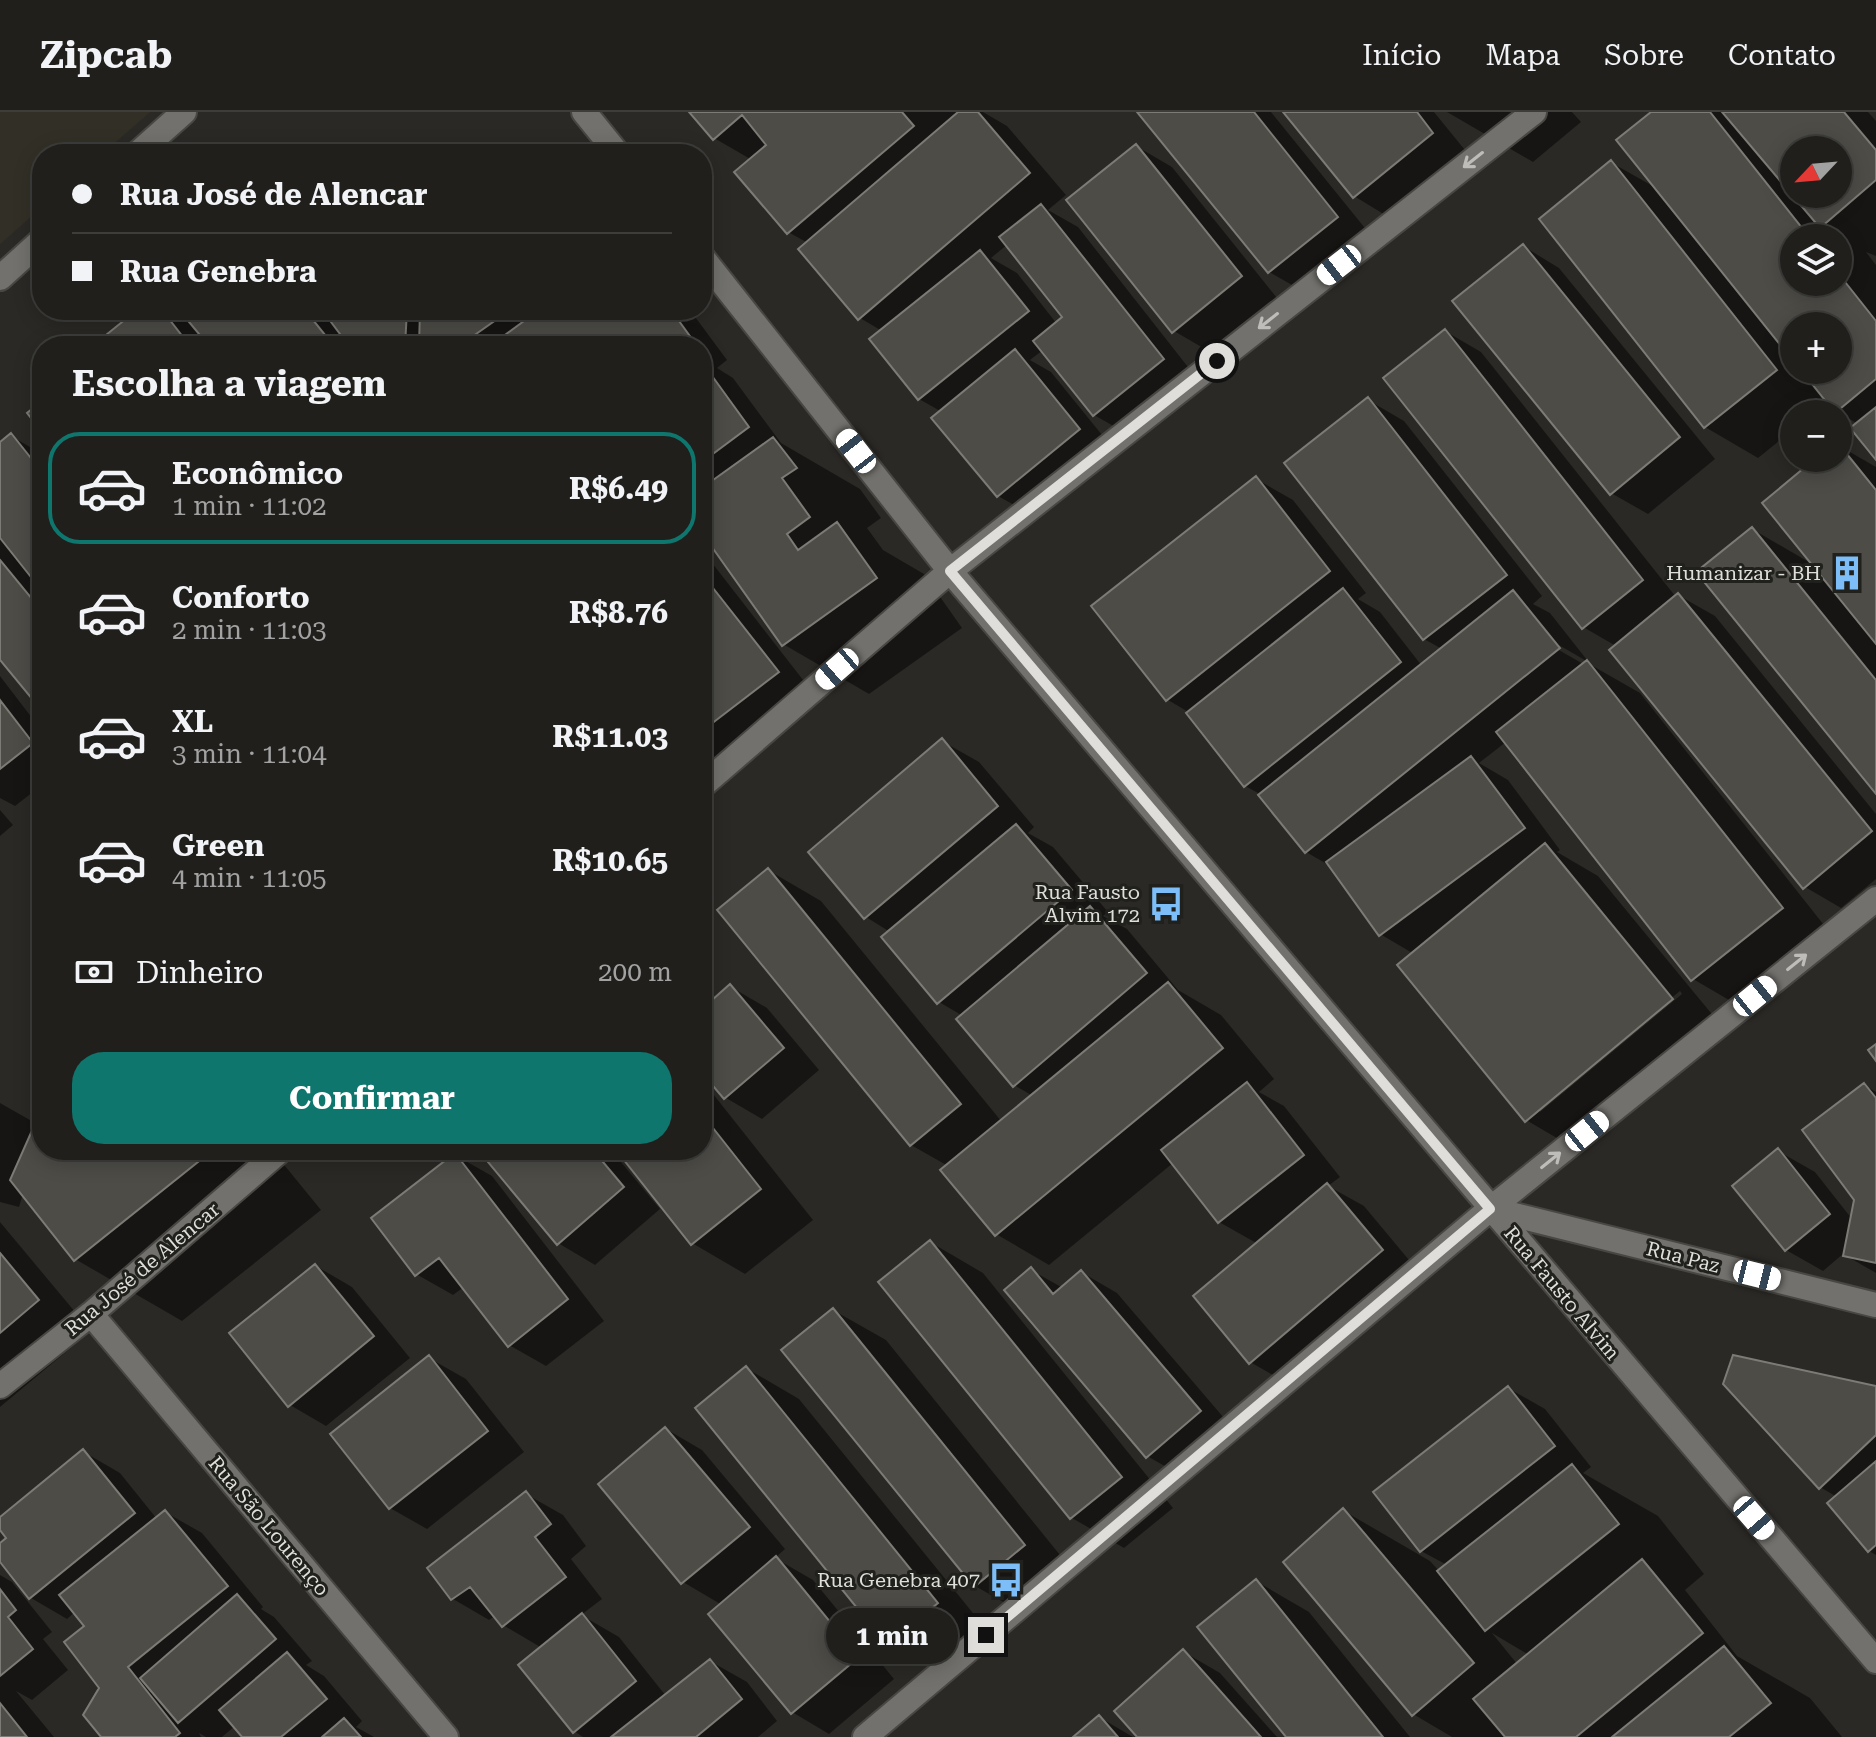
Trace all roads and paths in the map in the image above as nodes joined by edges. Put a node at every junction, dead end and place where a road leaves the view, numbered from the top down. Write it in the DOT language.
graph roads {
  1 [pos="184,112"];
  2 [pos="584,112"];
  3 [pos="1534,112"];
  4 [pos="148,144"];
  5 [pos="610,144"];
  6 [pos="32,249"];
  7 [pos="712,270"];
  8 [pos="0,278"];
  9 [pos="950,571"];
  10 [pos="712,777"];
  11 [pos="1876,899"];
  12 [pos="269,1160"];
  13 [pos="1490,1209"];
  14 [pos="1876,1305"];
  15 [pos="91,1314"];
  16 [pos="0,1386"];
  17 [pos="1876,1661"];
  18 [pos="446,1737"];
  19 [pos="865,1737"];
  1 -- 4 [label="street"];
  2 -- 5 [label="street"];
  3 -- 9 [label="street, one-way"];
  6 -- 8 [label="street"];
  7 -- 9 [label="street, Rua Fausto Alvim"];
  9 -- 10 [label="street"];
  9 -- 13 [label="street, Rua Fausto Alvim"];
  13 -- 11 [label="street, one-way"];
  12 -- 15 [label="street, Rua José de Alencar"];
  13 -- 14 [label="street, Rua Paz"];
  13 -- 17 [label="street, Rua Fausto Alvim"];
  13 -- 19 [label="street"];
  15 -- 16 [label="street, Rua José de Alencar"];
  15 -- 18 [label="street, Rua São Lourenço"];
}
